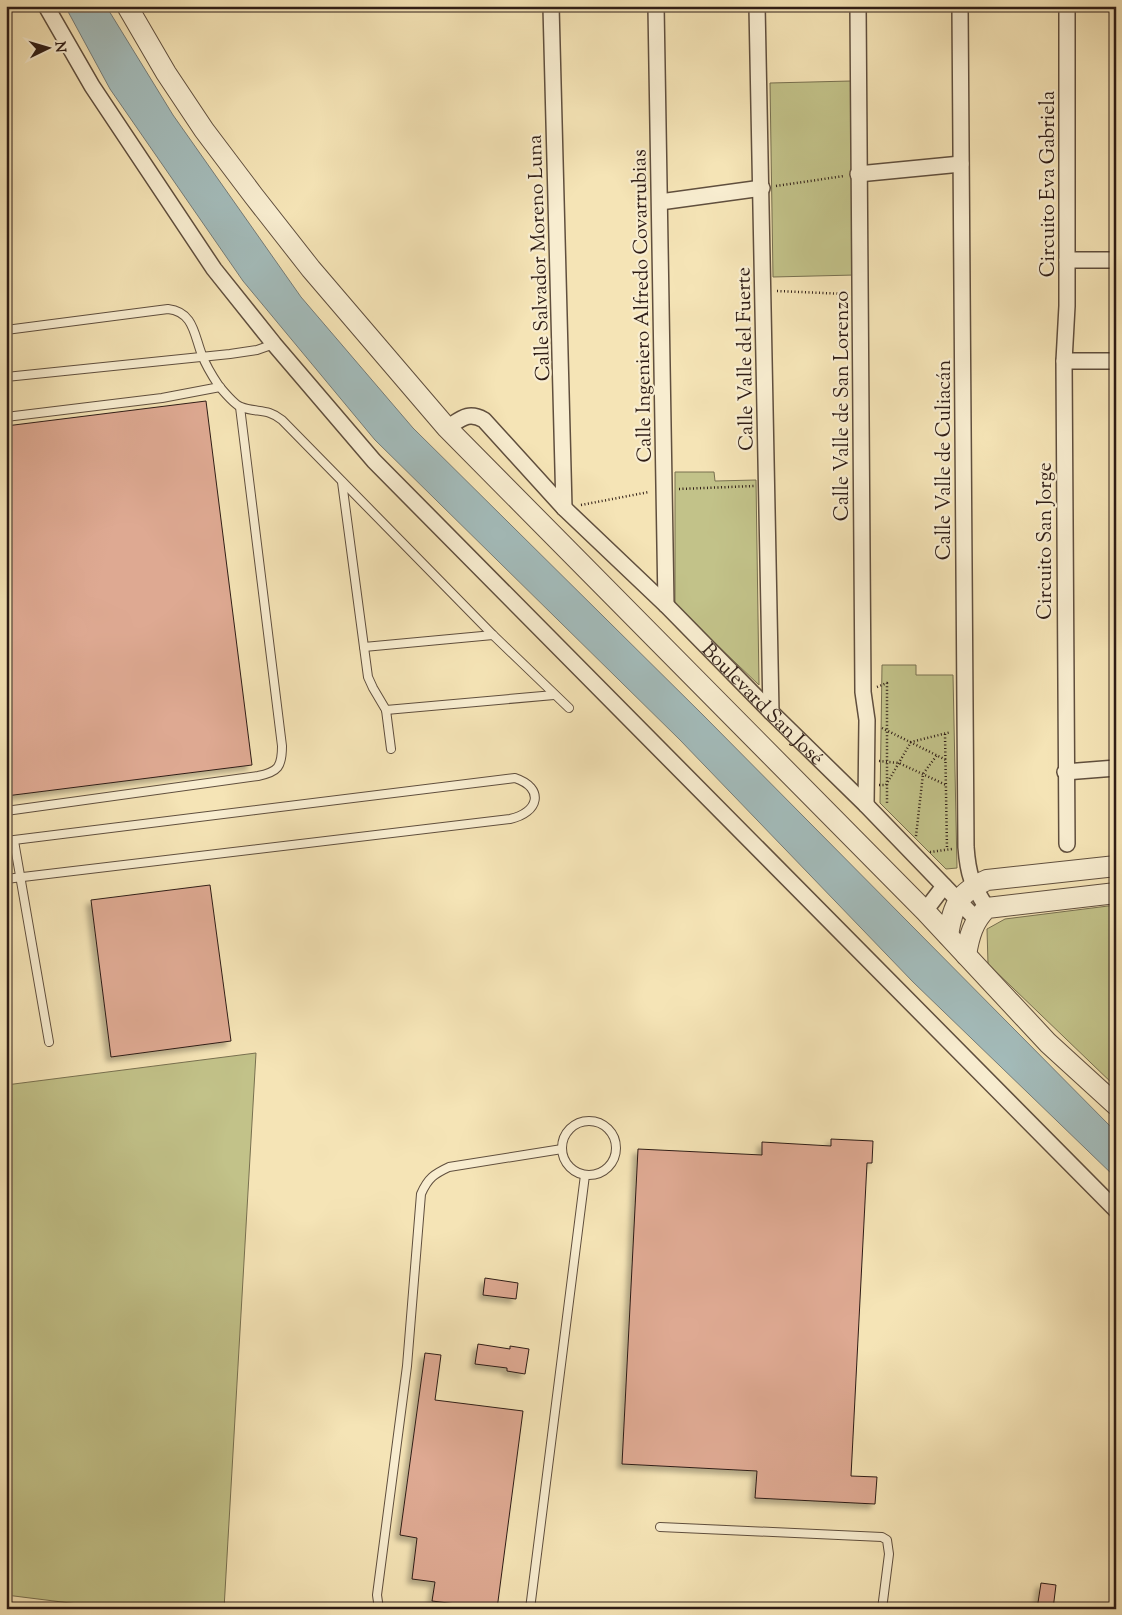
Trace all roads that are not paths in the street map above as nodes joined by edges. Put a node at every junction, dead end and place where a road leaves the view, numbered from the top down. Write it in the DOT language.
graph roads {
  1 [pos="46,6"];
  2 [pos="127,6"];
  3 [pos="551,6"];
  4 [pos="656,6"];
  5 [pos="757,6"];
  6 [pos="858,6"];
  7 [pos="960,6"];
  8 [pos="1067,6"];
  9 [pos="961,164"];
  10 [pos="858,174"];
  11 [pos="762,188"];
  12 [pos="660,202"];
  13 [pos="1067,260"];
  14 [pos="1116,260"];
  15 [pos="6,330"];
  16 [pos="274,344"];
  17 [pos="202,356"];
  18 [pos="1116,360"];
  19 [pos="1064,361"];
  20 [pos="6,377"];
  21 [pos="220,387"];
  22 [pos="240,407"];
  23 [pos="6,417"];
  24 [pos="447,428"];
  25 [pos="342,482"];
  26 [pos="564,508"];
  27 [pos="666,605"];
  28 [pos="493,635"];
  29 [pos="364,647"];
  30 [pos="554,695"];
  31 [pos="569,708"];
  32 [pos="386,710"];
  33 [pos="771,712"];
  34 [pos="391,749"];
  35 [pos="1116,768"];
  36 [pos="1065,772"];
  37 [pos="866,805"];
  38 [pos="6,811"];
  39 [pos="10,841"];
  40 [pos="1066,844"];
  41 [pos="1116,866"];
  42 [pos="20,877"];
  43 [pos="6,879"];
  44 [pos="944,886"];
  45 [pos="973,886"];
  46 [pos="1116,893"];
  47 [pos="958,900"];
  48 [pos="925,911"];
  49 [pos="982,914"];
  50 [pos="948,935"];
  51 [pos="966,955"];
  52 [pos="49,1042"];
  53 [pos="1116,1105"];
  54 [pos="562,1149"];
  55 [pos="585,1175"];
  56 [pos="1116,1210"];
  57 [pos="660,1527"];
  58 [pos="379,1609"];
  59 [pos="530,1609"];
  60 [pos="882,1609"];
  1 -- 16 [label="street"];
  2 -- 24 [label="street"];
  3 -- 26 [label="street, Calle Salvador Moreno Luna"];
  4 -- 12 [label="street, Calle Ingeniero Alfredo Covarrubias"];
  5 -- 11 [label="street, Calle Valle del Fuerte"];
  6 -- 10 [label="street, Calle Valle de San Lorenzo"];
  7 -- 9 [label="street, Calle Valle de Culiacán"];
  8 -- 13 [label="street, Circuito Eva Gabriela"];
  9 -- 10 [label="street"];
  9 -- 45 [label="street, Calle Valle de Culiacán"];
  10 -- 37 [label="street, Calle Valle de San Lorenzo"];
  11 -- 12 [label="street"];
  11 -- 33 [label="street, Calle Valle del Fuerte"];
  12 -- 27 [label="street, Calle Ingeniero Alfredo Covarrubias"];
  13 -- 14 [label="street"];
  13 -- 19 [label="street, Circuito Eva Gabriela"];
  15 -- 17 [label="lane"];
  16 -- 17 [label="lane"];
  16 -- 56 [label="street"];
  17 -- 20 [label="lane"];
  17 -- 21 [label="lane"];
  18 -- 19 [label="street"];
  19 -- 36 [label="street, Circuito San Jorge"];
  21 -- 22 [label="lane"];
  21 -- 23 [label="lane"];
  22 -- 25 [label="lane"];
  22 -- 38 [label="lane"];
  24 -- 26 [label="street, Boulevard San José"];
  24 -- 48 [label="street"];
  25 -- 28 [label="lane"];
  25 -- 29 [label="lane"];
  26 -- 27 [label="street, Boulevard San José"];
  27 -- 33 [label="street, Boulevard San José"];
  28 -- 29 [label="lane"];
  28 -- 30 [label="lane"];
  29 -- 32 [label="lane"];
  30 -- 31 [label="lane"];
  30 -- 32 [label="lane"];
  32 -- 34 [label="lane"];
  33 -- 37 [label="street, Boulevard San José"];
  35 -- 36 [label="street"];
  36 -- 40 [label="street, Circuito San Jorge"];
  37 -- 44 [label="street, Boulevard San José"];
  39 -- 42 [label="lane"];
  39 -- 42 [label="lane"];
  41 -- 45 [label="street"];
  42 -- 43 [label="lane"];
  42 -- 52 [label="lane"];
  44 -- 47 [label="street, Boulevard San José"];
  44 -- 48 [label="street"];
  45 -- 47 [label="street"];
  45 -- 49 [label="street, Calle Valle de Culiacán"];
  46 -- 49 [label="street"];
  47 -- 49 [label="street, Boulevard San José"];
  47 -- 50 [label="street"];
  48 -- 50 [label="street"];
  49 -- 51 [label="street"];
  50 -- 51 [label="street"];
  51 -- 53 [label="street"];
  54 -- 55 [label="lane"];
  54 -- 55 [label="lane"];
  54 -- 58 [label="lane"];
  55 -- 59 [label="lane"];
  57 -- 60 [label="lane"];
}
